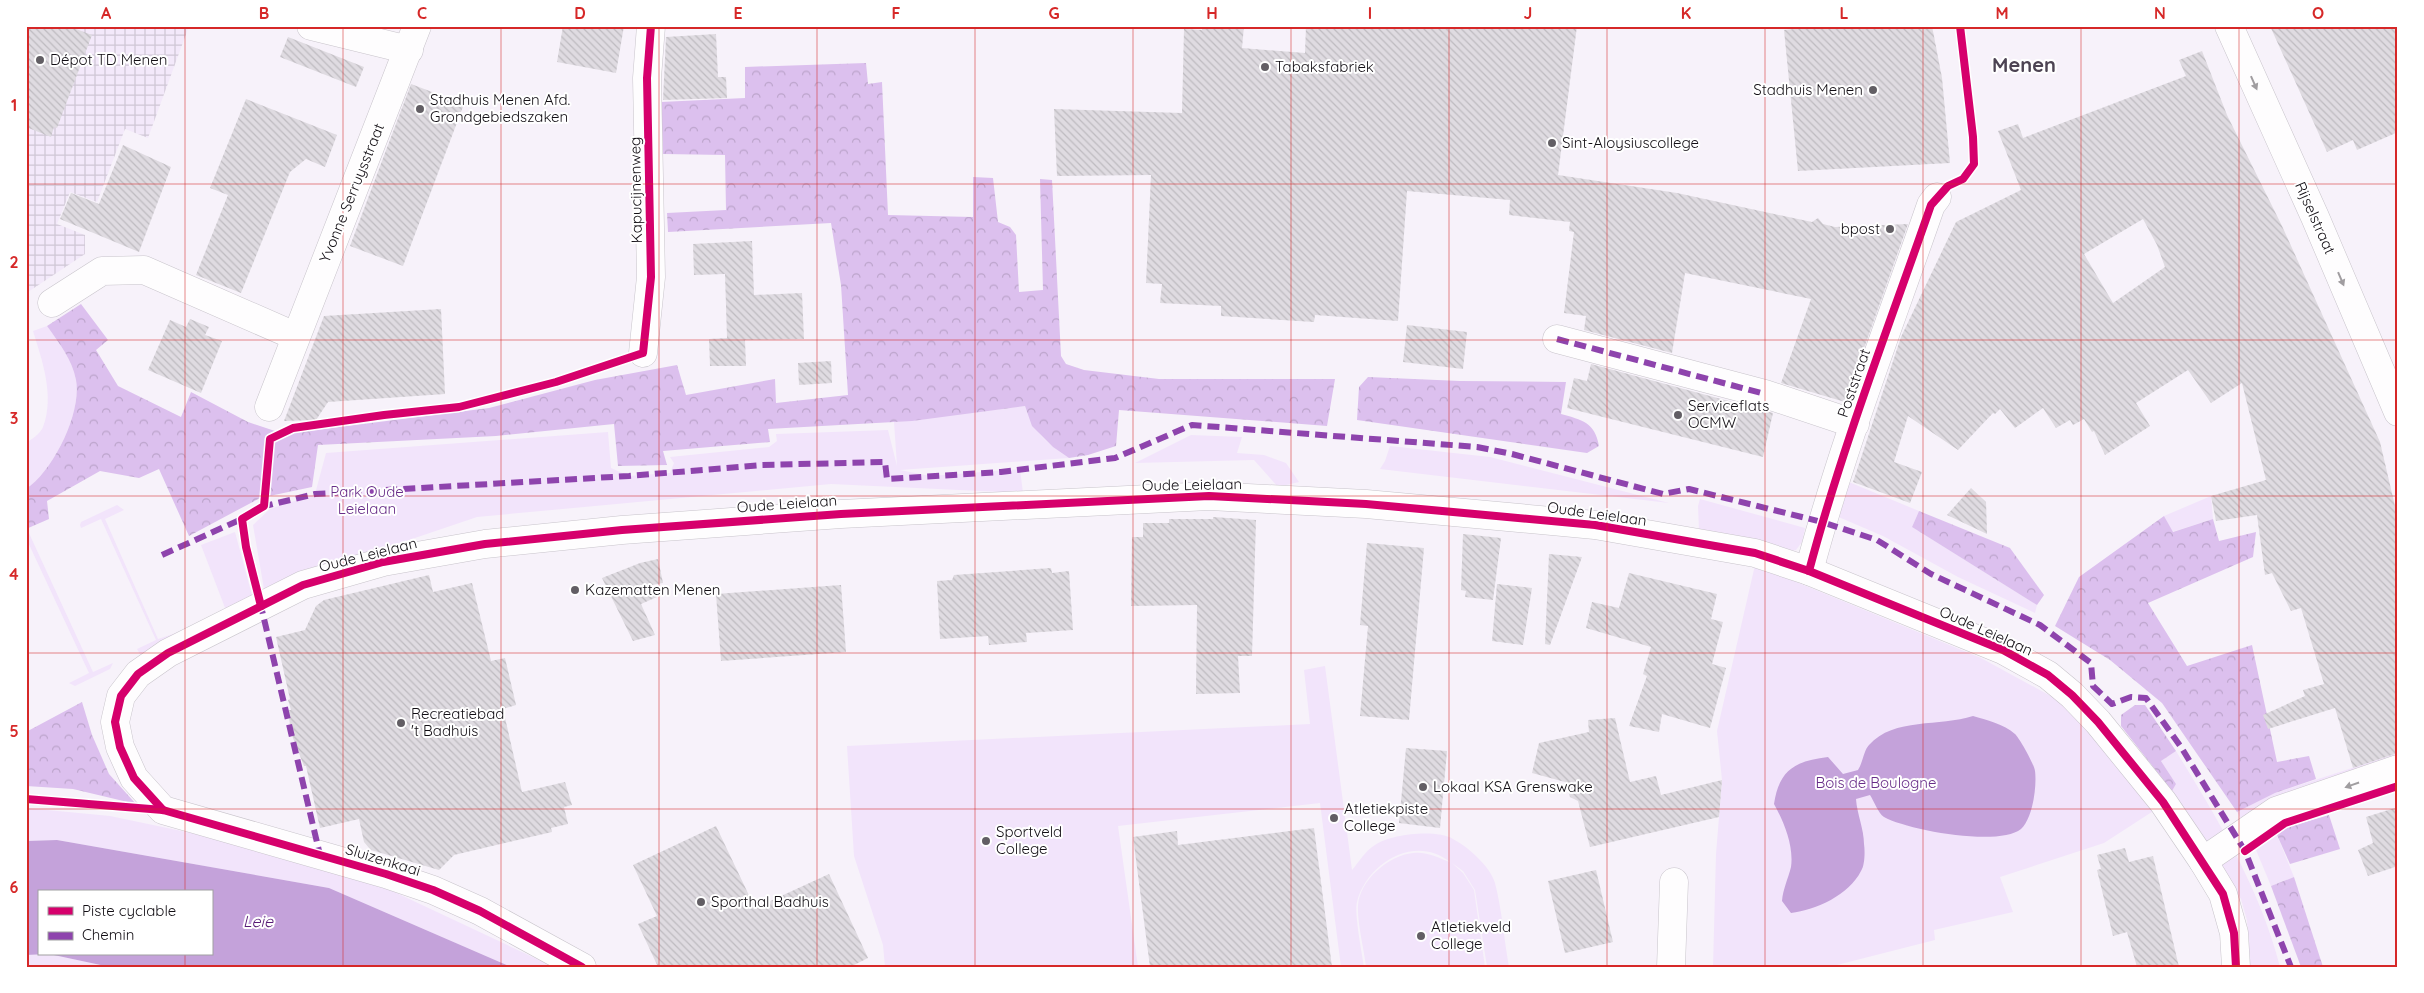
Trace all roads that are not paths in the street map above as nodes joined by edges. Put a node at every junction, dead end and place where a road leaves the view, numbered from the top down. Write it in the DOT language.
graph roads {
  1 [pos="310,26"];
  2 [pos="652,26"];
  3 [pos="2229,26"];
  4 [pos="413,38"];
  5 [pos="1934,201"];
  6 [pos="52,303"];
  7 [pos="295,336"];
  8 [pos="1557,339"];
  9 [pos="643,353"];
  10 [pos="269,407"];
  11 [pos="2398,412"];
  12 [pos="1854,424"];
  13 [pos="1809,571"];
  14 [pos="2398,769"];
  15 [pos="162,810"];
  16 [pos="2203,861"];
  17 [pos="1674,882"];
  18 [pos="582,967"];
  19 [pos="1671,967"];
  20 [pos="2236,967"];
  1 -- 4 [label="street, Yvonne Serruysstraat"];
  2 -- 9 [label="street, Kapucijnenweg"];
  3 -- 11 [label="street, Rijselstraat, one-way"];
  4 -- 7 [label="street, Yvonne Serruysstraat"];
  5 -- 12 [label="street, Poststraat"];
  6 -- 7 [label="street"];
  7 -- 10 [label="street, Yvonne Serruysstraat"];
  8 -- 12 [label="street, Poststraat"];
  12 -- 13 [label="street, Poststraat"];
  13 -- 15 [label="street, Oude Leielaan"];
  13 -- 16 [label="street, Oude Leielaan"];
  14 -- 16 [label="street, one-way"];
  15 -- 18 [label="street, Sluizenkaai"];
  16 -- 20 [label="street, Oude Leielaan"];
  17 -- 19 [label="street"];
}
